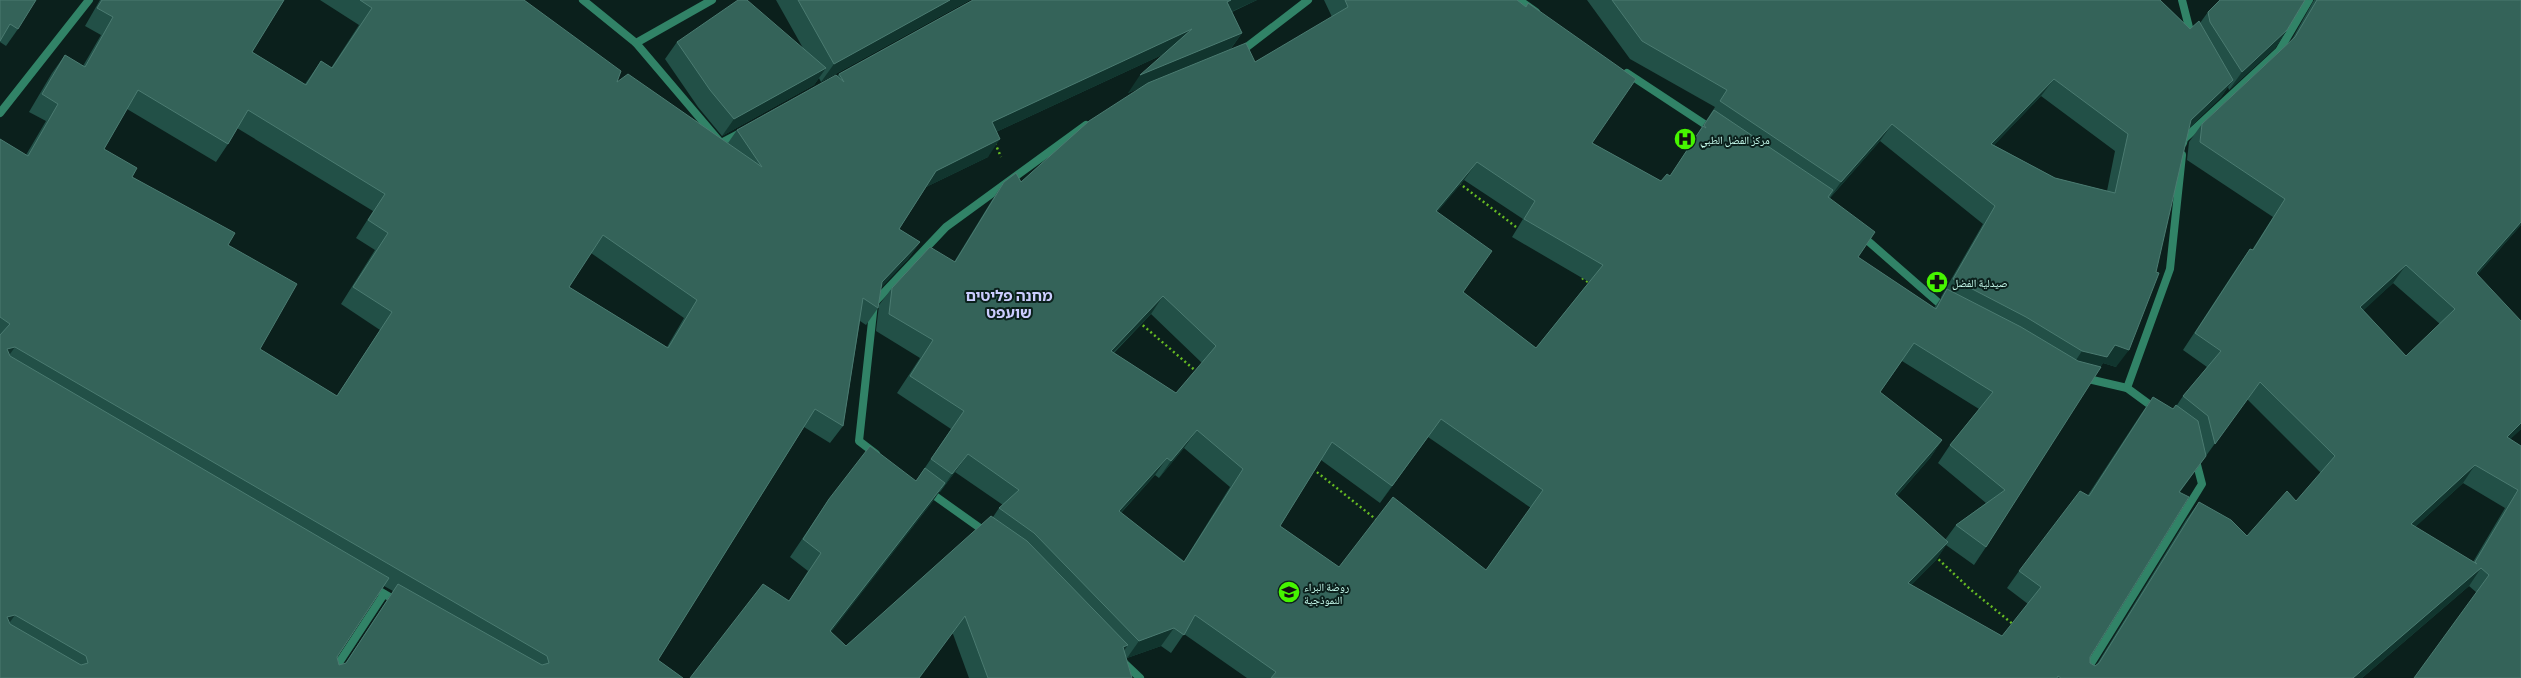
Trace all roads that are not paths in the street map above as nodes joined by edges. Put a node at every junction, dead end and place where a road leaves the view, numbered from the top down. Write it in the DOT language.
graph roads {
  1 [pos="89,0"];
  2 [pos="583,0"];
  3 [pos="712,0"];
  4 [pos="1308,0"];
  5 [pos="1519,0"];
  6 [pos="2182,0"];
  7 [pos="2309,0"];
  8 [pos="1543,17"];
  9 [pos="636,43"];
  10 [pos="2197,48"];
  11 [pos="1232,56"];
  12 [pos="1618,67"];
  13 [pos="0,113"];
  14 [pos="1092,122"];
  15 [pos="749,128"];
  16 [pos="1720,134"];
  17 [pos="1854,229"];
  18 [pos="1953,310"];
  19 [pos="2075,376"];
  20 [pos="2127,388"];
  21 [pos="2165,416"];
  22 [pos="2194,449"];
  23 [pos="884,459"];
  24 [pos="922,486"];
  25 [pos="992,536"];
  26 [pos="364,582"];
  27 [pos="384,594"];
  28 [pos="404,606"];
  29 [pos="1116,656"];
  30 [pos="329,678"];
  31 [pos="1140,678"];
  32 [pos="2082,678"];
  1 -- 13 [label="street"];
  2 -- 9 [label="street"];
  3 -- 9 [label="street"];
  4 -- 11 [label="street"];
  5 -- 8 [label="street"];
  6 -- 10 [label="street"];
  7 -- 20 [label="street"];
  9 -- 15 [label="street"];
  12 -- 16 [label="street"];
  14 -- 23 [label="street"];
  17 -- 18 [label="street"];
  19 -- 20 [label="street"];
  20 -- 21 [label="street"];
  22 -- 32 [label="street"];
  24 -- 25 [label="street"];
  26 -- 27 [label="street"];
  27 -- 28 [label="street"];
  27 -- 30 [label="street"];
  29 -- 31 [label="street"];
}
